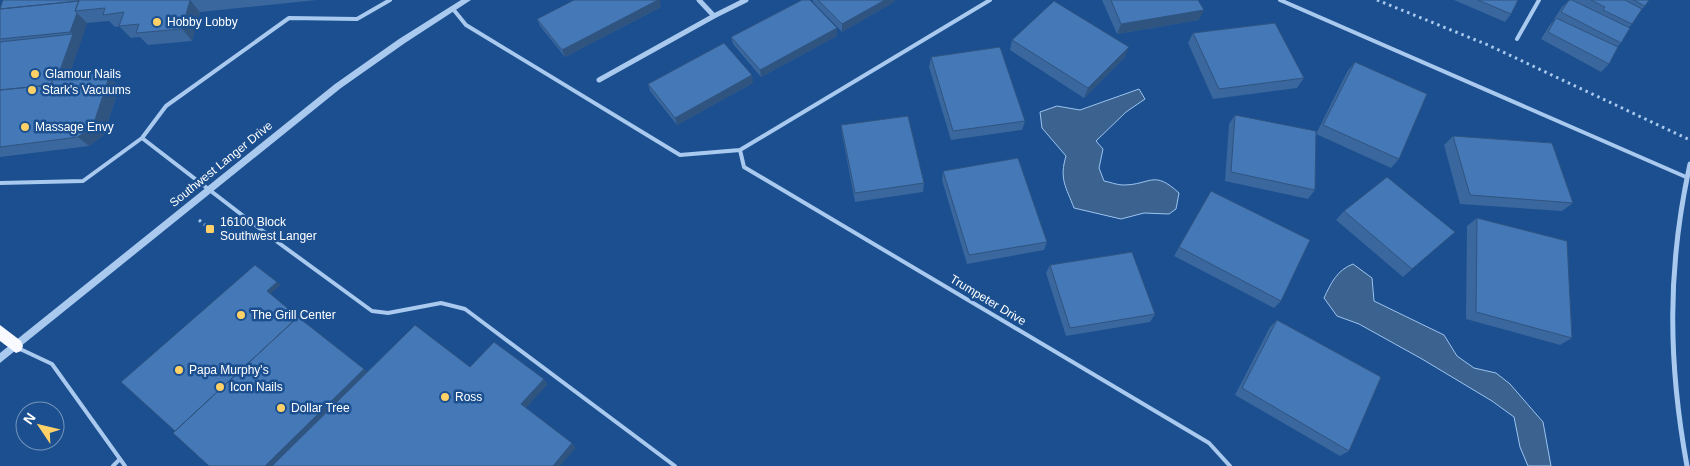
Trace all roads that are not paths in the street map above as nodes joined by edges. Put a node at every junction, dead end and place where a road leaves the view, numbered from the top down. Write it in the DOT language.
graph roads {
  1 [pos="390,0"];
  2 [pos="467,0"];
  3 [pos="699,0"];
  4 [pos="746,0"];
  5 [pos="990,0"];
  6 [pos="1280,0"];
  7 [pos="1539,0"];
  8 [pos="453,9"];
  9 [pos="714,16"];
  10 [pos="1517,39"];
  11 [pos="599,80"];
  12 [pos="142,138"];
  13 [pos="740,150"];
  14 [pos="1690,164"];
  15 [pos="1686,177"];
  16 [pos="0,183"];
  17 [pos="210,189"];
  18 [pos="0,332"];
  19 [pos="16,346"];
  20 [pos="0,359"];
  21 [pos="120,459"];
  22 [pos="113,466"];
  23 [pos="125,466"];
  24 [pos="675,466"];
  25 [pos="1230,466"];
  26 [pos="1687,466"];
  1 -- 12 [label="lane"];
  2 -- 8 [label="street, Southwest Langer Drive"];
  3 -- 9 [label="street"];
  4 -- 9 [label="street"];
  5 -- 13 [label="lane"];
  6 -- 15 [label="lane"];
  7 -- 10 [label="lane"];
  8 -- 13 [label="lane"];
  8 -- 17 [label="street, Southwest Langer Drive"];
  9 -- 11 [label="street"];
  12 -- 16 [label="lane"];
  12 -- 17 [label="lane"];
  13 -- 25 [label="lane, Trumpeter Drive"];
  14 -- 15 [label="street"];
  15 -- 26 [label="street"];
  17 -- 19 [label="street, Southwest Langer Drive"];
  17 -- 24 [label="lane"];
  18 -- 19 [label="highway"];
  19 -- 20 [label="street, Southwest Langer Drive"];
  19 -- 21 [label="lane"];
  21 -- 22 [label="lane"];
  21 -- 23 [label="lane"];
}
